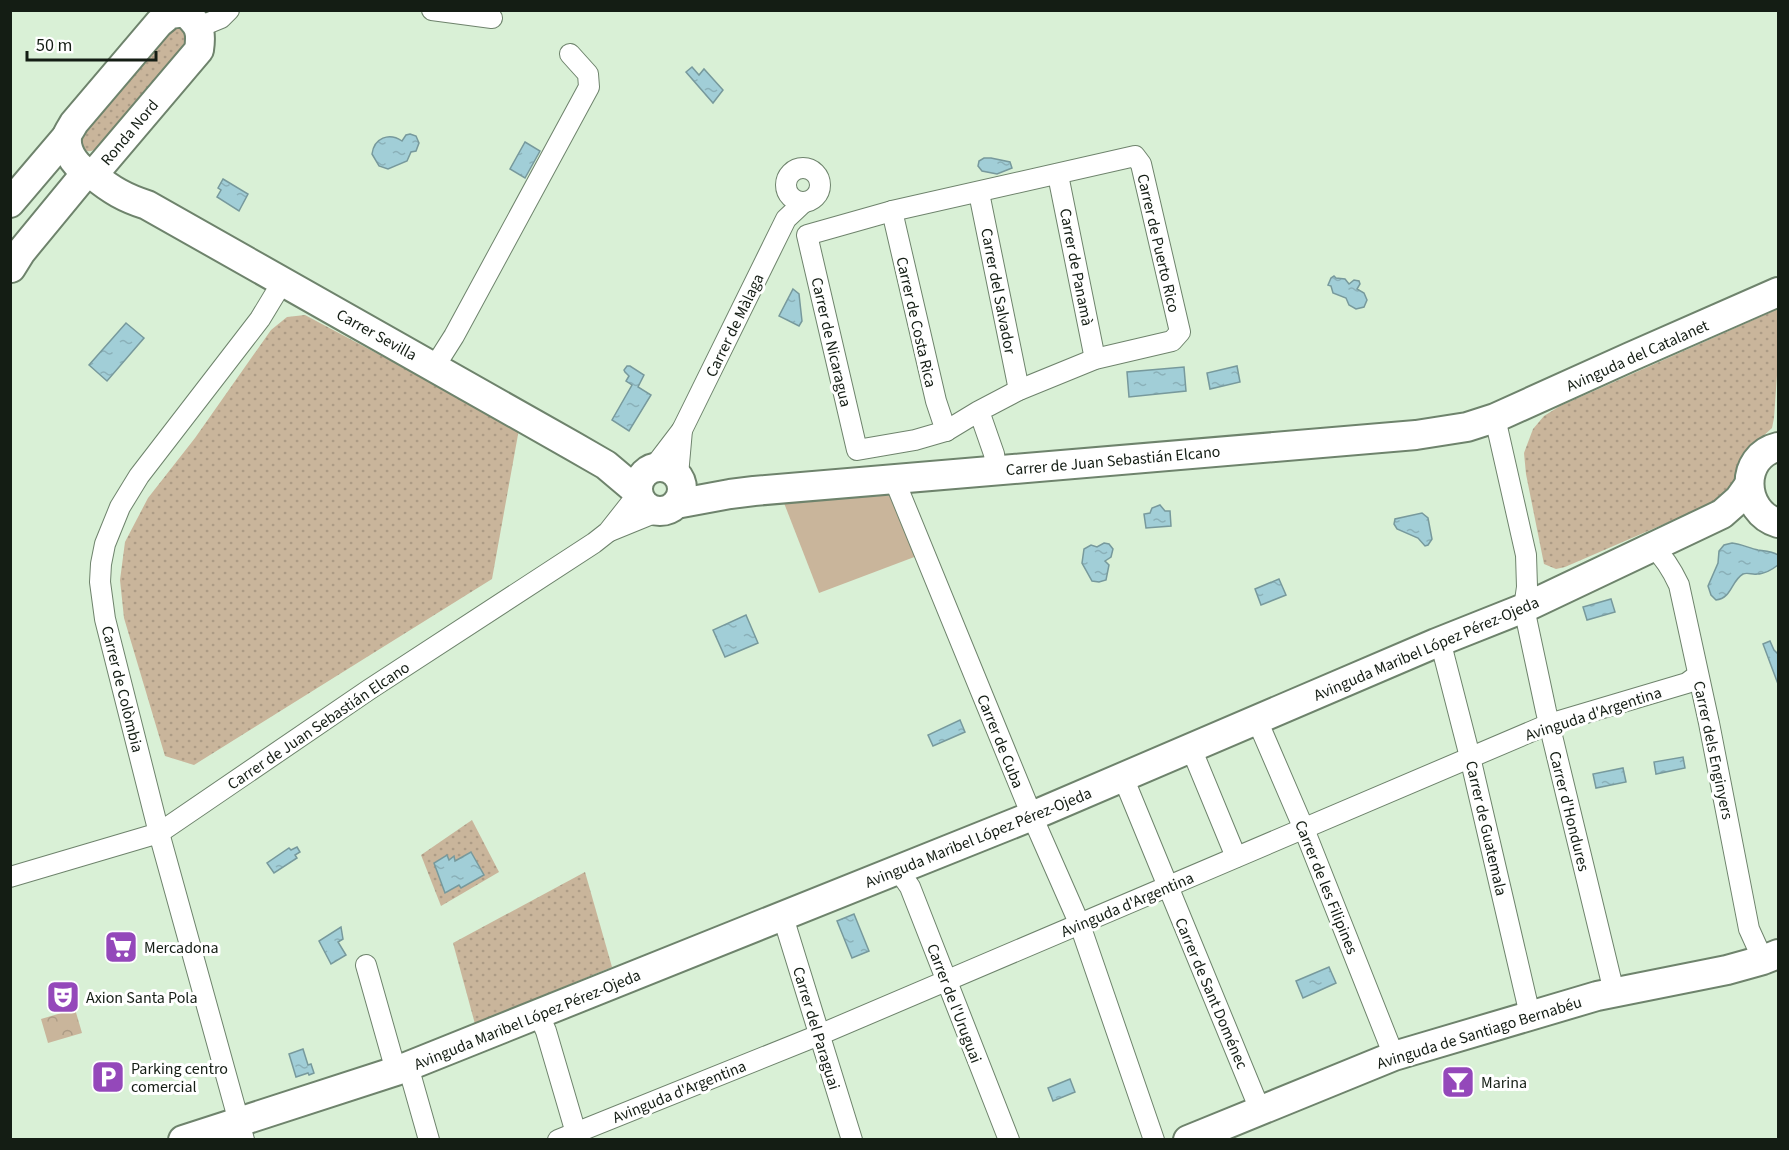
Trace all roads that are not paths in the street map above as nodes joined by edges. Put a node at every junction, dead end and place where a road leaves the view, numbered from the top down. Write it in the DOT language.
graph roads {
  1 [pos="141,10"];
  2 [pos="229,10"];
  3 [pos="432,10"];
  4 [pos="189,16"];
  5 [pos="492,18"];
  6 [pos="140,45"];
  7 [pos="570,54"];
  8 [pos="67,136"];
  9 [pos="118,145"];
  10 [pos="90,174"];
  11 [pos="1058,175"];
  12 [pos="786,189"];
  13 [pos="979,193"];
  14 [pos="804,202"];
  15 [pos="10,203"];
  16 [pos="147,205"];
  17 [pos="892,212"];
  18 [pos="786,219"];
  19 [pos="11,264"];
  20 [pos="283,282"];
  21 [pos="1773,295"];
  22 [pos="1095,359"];
  23 [pos="435,366"];
  24 [pos="1018,390"];
  25 [pos="979,411"];
  26 [pos="1495,418"];
  27 [pos="946,430"];
  28 [pos="1776,442"];
  29 [pos="996,470"];
  30 [pos="894,479"];
  31 [pos="1749,485"];
  32 [pos="659,486"];
  33 [pos="1779,524"];
  34 [pos="608,532"];
  35 [pos="1653,547"];
  36 [pos="1524,608"];
  37 [pos="1436,643"];
  38 [pos="1698,675"];
  39 [pos="1257,720"];
  40 [pos="1549,724"];
  41 [pos="1191,748"];
  42 [pos="1470,757"];
  43 [pos="1123,777"];
  44 [pos="1032,816"];
  45 [pos="1304,829"];
  46 [pos="159,833"];
  47 [pos="1236,857"];
  48 [pos="894,871"];
  49 [pos="10,877"];
  50 [pos="1168,886"];
  51 [pos="783,917"];
  52 [pos="1080,925"];
  53 [pos="1771,957"];
  54 [pos="366,965"];
  55 [pos="946,980"];
  56 [pos="1614,992"];
  57 [pos="539,1015"];
  58 [pos="1530,1015"];
  59 [pos="819,1035"];
  60 [pos="1394,1056"];
  61 [pos="402,1069"];
  62 [pos="1260,1110"];
  63 [pos="241,1130"];
  64 [pos="570,1137"];
  65 [pos="183,1140"];
  66 [pos="429,1140"];
  67 [pos="852,1140"];
  68 [pos="1009,1140"];
  69 [pos="1154,1140"];
  70 [pos="1188,1140"];
  1 -- 6 [label="street"];
  2 -- 4 [label="street"];
  3 -- 5 [label="street"];
  4 -- 6 [label="street"];
  4 -- 9 [label="street, Ronda Nord"];
  6 -- 8 [label="street"];
  7 -- 23 [label="street"];
  8 -- 10 [label="street, Ronda Nord"];
  8 -- 15 [label="street"];
  9 -- 10 [label="street, Ronda Nord"];
  9 -- 16 [label="street, Carrer Sevilla"];
  10 -- 16 [label="street, Carrer Sevilla"];
  10 -- 19 [label="street"];
  11 -- 13 [label="street"];
  11 -- 22 [label="street, Carrer de Panamà"];
  11 -- 22 [label="street, Carrer de Puerto Rico"];
  12 -- 14 [label="street"];
  12 -- 14 [label="street"];
  12 -- 18 [label="street, Carrer de Màlaga"];
  13 -- 17 [label="street"];
  13 -- 24 [label="street, Carrer del Salvador"];
  14 -- 18 [label="street, Carrer de Màlaga"];
  16 -- 20 [label="street, Carrer Sevilla"];
  17 -- 27 [label="street, Carrer de Costa Rica"];
  17 -- 27 [label="street, Carrer de Nicaragua"];
  18 -- 32 [label="street, Carrer de Màlaga"];
  20 -- 23 [label="street, Carrer Sevilla"];
  20 -- 46 [label="street, Carrer de Colòmbia"];
  21 -- 26 [label="street, Avinguda del Catalanet"];
  22 -- 24 [label="street"];
  23 -- 32 [label="street, Carrer Sevilla"];
  24 -- 25 [label="street"];
  25 -- 27 [label="street"];
  25 -- 29 [label="street"];
  26 -- 29 [label="street, Carrer de Juan Sebastián Elcano"];
  26 -- 36 [label="street, Carrer d'Hondures"];
  28 -- 31 [label="street, Avinguda Maribel López Pérez-Ojeda"];
  29 -- 30 [label="street, Carrer de Juan Sebastián Elcano"];
  30 -- 32 [label="street, Carrer de Juan Sebastián Elcano"];
  30 -- 44 [label="street, Carrer de Cuba"];
  31 -- 33 [label="street"];
  31 -- 35 [label="street, Avinguda Maribel López Pérez-Ojeda"];
  32 -- 34 [label="street, Carrer de Juan Sebastián Elcano"];
  32 -- 34 [label="street, Carrer de Juan Sebastián Elcano"];
  34 -- 46 [label="street, Carrer de Juan Sebastián Elcano"];
  35 -- 36 [label="street, Avinguda Maribel López Pérez-Ojeda"];
  35 -- 38 [label="street, Carrer dels Enginyers"];
  36 -- 37 [label="street, Avinguda Maribel López Pérez-Ojeda"];
  36 -- 40 [label="street, Carrer d'Hondures"];
  37 -- 39 [label="street, Avinguda Maribel López Pérez-Ojeda"];
  37 -- 42 [label="street, Carrer de Guatemala"];
  38 -- 40 [label="street, Avinguda d'Argentina"];
  38 -- 53 [label="street, Carrer dels Enginyers"];
  39 -- 41 [label="street, Avinguda Maribel López Pérez-Ojeda"];
  39 -- 45 [label="street, Carrer de les Filipines"];
  40 -- 42 [label="street, Avinguda d'Argentina"];
  40 -- 56 [label="street, Carrer d'Hondures"];
  41 -- 43 [label="street, Avinguda Maribel López Pérez-Ojeda"];
  41 -- 47 [label="street"];
  42 -- 45 [label="street, Avinguda d'Argentina"];
  42 -- 58 [label="street, Carrer de Guatemala"];
  43 -- 44 [label="street, Avinguda Maribel López Pérez-Ojeda"];
  43 -- 50 [label="street, Carrer de Sant Doménec"];
  44 -- 48 [label="street, Avinguda Maribel López Pérez-Ojeda"];
  44 -- 52 [label="street, Carrer de Cuba"];
  45 -- 47 [label="street, Avinguda d'Argentina"];
  45 -- 60 [label="street, Carrer de les Filipines"];
  46 -- 49 [label="street, Carrer de Juan Sebastián Elcano"];
  46 -- 63 [label="street, Carrer de Colòmbia"];
  47 -- 50 [label="street, Avinguda d'Argentina"];
  48 -- 51 [label="street, Avinguda Maribel López Pérez-Ojeda"];
  48 -- 55 [label="street, Carrer de l'Uruguai"];
  50 -- 52 [label="street, Avinguda d'Argentina"];
  50 -- 62 [label="street, Carrer de Sant Doménec"];
  51 -- 57 [label="street, Avinguda Maribel López Pérez-Ojeda"];
  51 -- 59 [label="street, Carrer del Paraguai"];
  52 -- 55 [label="street, Avinguda d'Argentina"];
  52 -- 69 [label="street, Carrer de Cuba"];
  53 -- 56 [label="street, Avinguda de Santiago Bernabéu"];
  54 -- 61 [label="street"];
  55 -- 59 [label="street, Avinguda d'Argentina"];
  55 -- 68 [label="street, Carrer de l'Uruguai"];
  56 -- 58 [label="street, Avinguda de Santiago Bernabéu"];
  57 -- 61 [label="street, Avinguda Maribel López Pérez-Ojeda"];
  57 -- 64 [label="street"];
  58 -- 60 [label="street, Avinguda de Santiago Bernabéu"];
  59 -- 64 [label="street, Avinguda d'Argentina"];
  59 -- 67 [label="street, Carrer del Paraguai"];
  60 -- 62 [label="street, Avinguda de Santiago Bernabéu"];
  61 -- 63 [label="street, Avinguda Maribel López Pérez-Ojeda"];
  61 -- 66 [label="street"];
  62 -- 70 [label="street, Avinguda de Santiago Bernabéu"];
  63 -- 65 [label="street, Avinguda Maribel López Pérez-Ojeda"];
}
